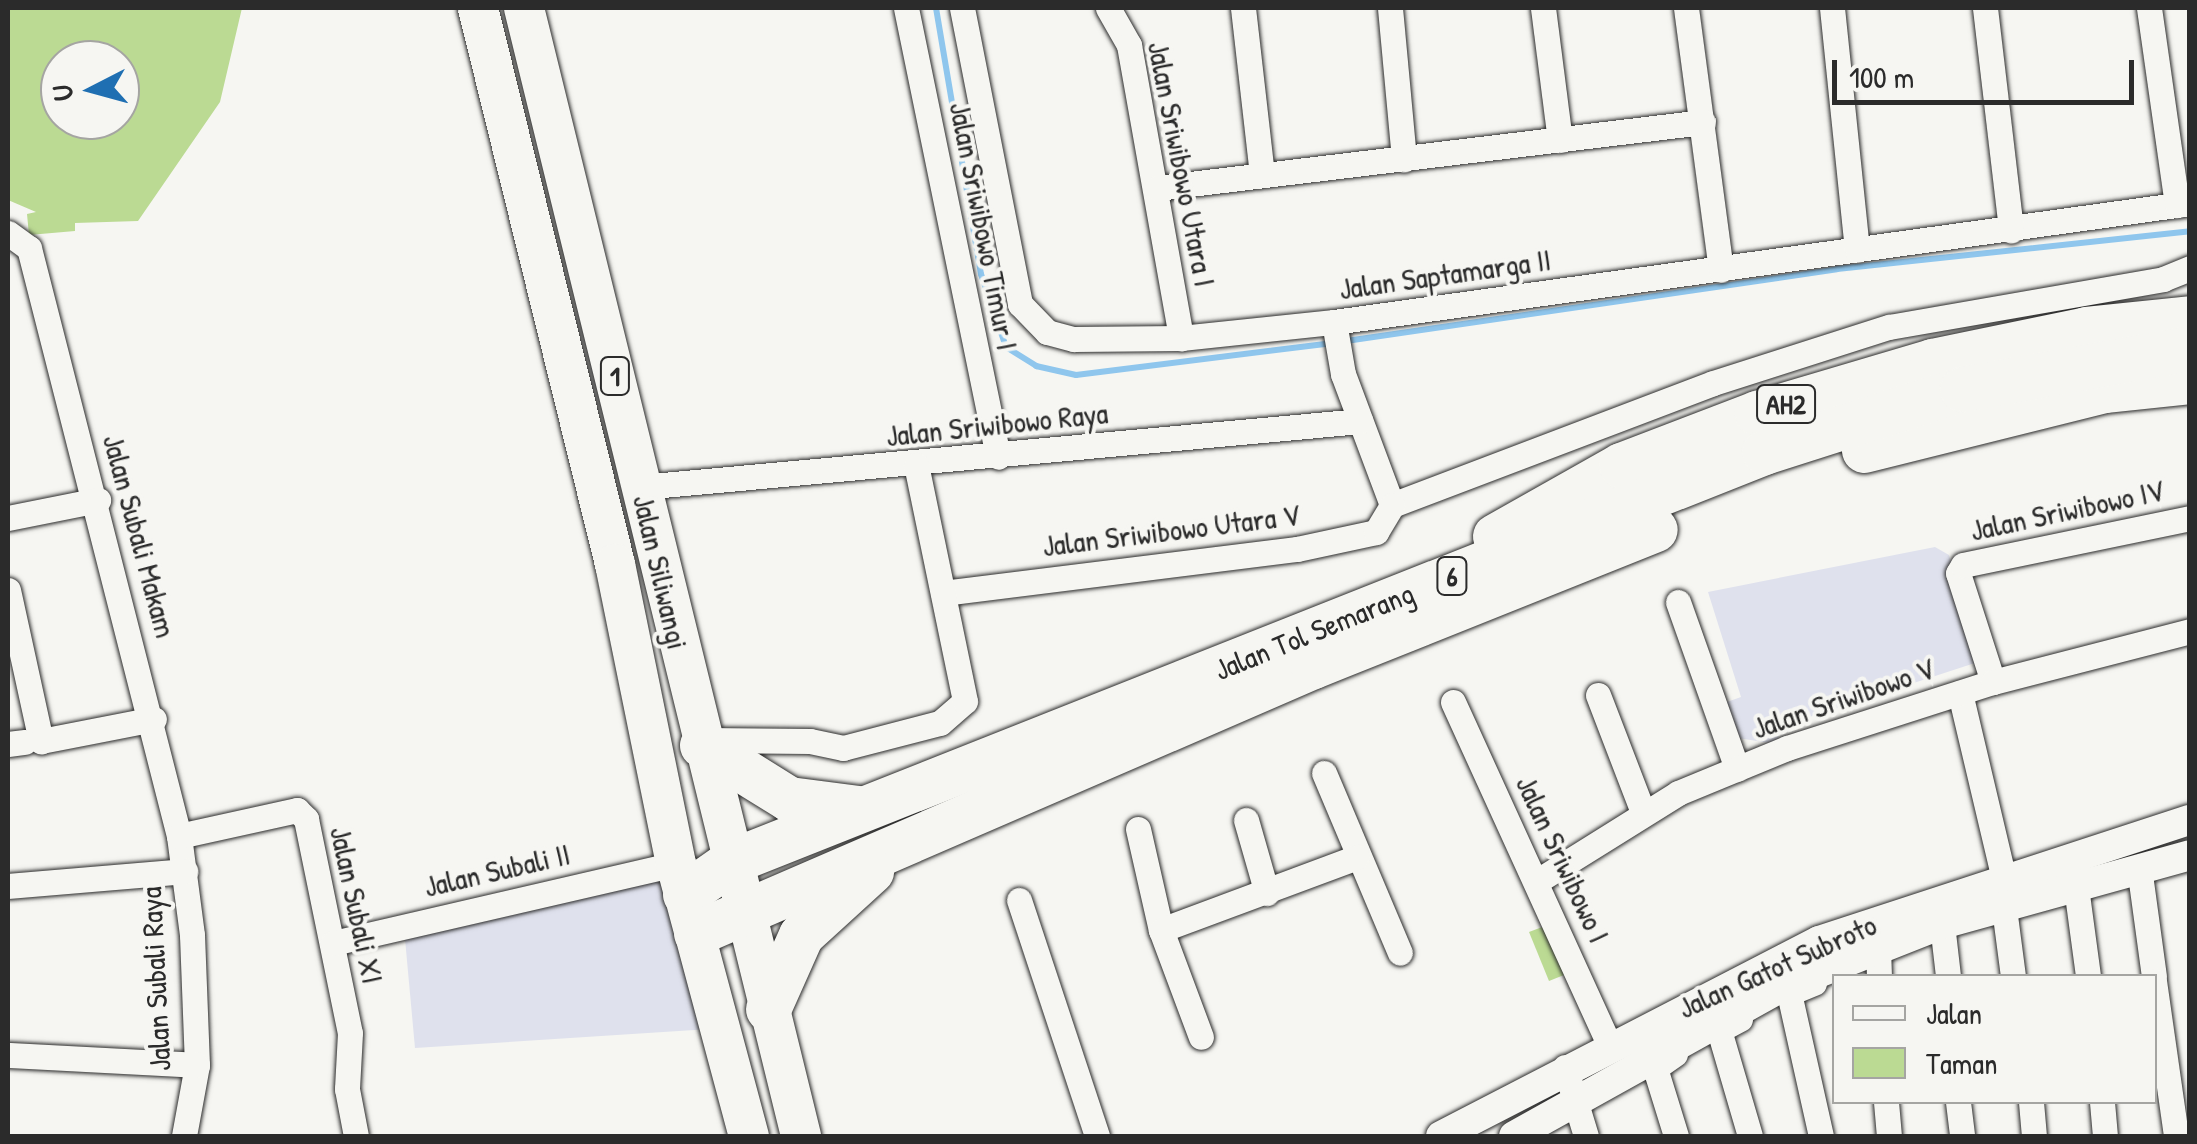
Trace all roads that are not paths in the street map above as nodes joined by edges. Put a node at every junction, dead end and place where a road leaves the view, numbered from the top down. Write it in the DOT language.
graph roads {
  1 [pos="478,8"];
  2 [pos="524,8"];
  3 [pos="906,8"];
  4 [pos="962,8"];
  5 [pos="1108,8"];
  6 [pos="1244,8"];
  7 [pos="1390,8"];
  8 [pos="1543,8"];
  9 [pos="1686,8"];
  10 [pos="1832,8"];
  11 [pos="1986,8"];
  12 [pos="2149,8"];
  13 [pos="1703,122"];
  14 [pos="1560,140"];
  15 [pos="1404,159"];
  16 [pos="1262,174"];
  17 [pos="1158,188"];
  18 [pos="2183,204"];
  19 [pos="2011,230"];
  20 [pos="8,233"];
  21 [pos="1857,250"];
  22 [pos="2190,268"];
  23 [pos="1720,270"];
  24 [pos="2190,318"];
  25 [pos="1336,332"];
  26 [pos="1181,338"];
  27 [pos="2190,348"];
  28 [pos="2190,380"];
  29 [pos="2190,409"];
  30 [pos="1360,421"];
  31 [pos="1863,450"];
  32 [pos="998,457"];
  33 [pos="916,465"];
  34 [pos="641,487"];
  35 [pos="98,500"];
  36 [pos="1392,506"];
  37 [pos="8,518"];
  38 [pos="2190,518"];
  39 [pos="1420,589"];
  40 [pos="8,590"];
  41 [pos="942,593"];
  42 [pos="1678,602"];
  43 [pos="2190,631"];
  44 [pos="15,662"];
  45 [pos="1994,682"];
  46 [pos="1960,693"];
  47 [pos="1598,695"];
  48 [pos="1453,702"];
  49 [pos="154,719"];
  50 [pos="701,742"];
  51 [pos="1737,769"];
  52 [pos="1324,772"];
  53 [pos="872,808"];
  54 [pos="1644,812"];
  55 [pos="1246,820"];
  56 [pos="2190,820"];
  57 [pos="1138,830"];
  58 [pos="926,832"];
  59 [pos="179,836"];
  60 [pos="2190,854"];
  61 [pos="1357,857"];
  62 [pos="732,862"];
  63 [pos="2139,868"];
  64 [pos="185,872"];
  65 [pos="1539,880"];
  66 [pos="8,886"];
  67 [pos="2076,888"];
  68 [pos="1268,893"];
  69 [pos="2004,893"];
  70 [pos="686,897"];
  71 [pos="1022,908"];
  72 [pos="744,912"];
  73 [pos="1942,924"];
  74 [pos="1161,930"];
  75 [pos="332,943"];
  76 [pos="1400,954"];
  77 [pos="1879,960"];
  78 [pos="1841,974"];
  79 [pos="1842,974"];
  80 [pos="1948,974"];
  81 [pos="2013,974"];
  82 [pos="2088,974"];
  83 [pos="2153,974"];
  84 [pos="1832,977"];
  85 [pos="1832,978"];
  86 [pos="1789,994"];
  87 [pos="2157,1000"];
  88 [pos="768,1010"];
  89 [pos="1718,1030"];
  90 [pos="1201,1038"];
  91 [pos="1610,1044"];
  92 [pos="8,1055"];
  93 [pos="197,1065"];
  94 [pos="1565,1067"];
  95 [pos="1578,1099"];
  96 [pos="1886,1104"];
  97 [pos="1958,1104"];
  98 [pos="2031,1104"];
  99 [pos="2102,1104"];
  100 [pos="184,1136"];
  101 [pos="356,1136"];
  102 [pos="749,1136"];
  103 [pos="801,1136"];
  104 [pos="1097,1136"];
  105 [pos="1440,1136"];
  106 [pos="1514,1136"];
  107 [pos="1586,1136"];
  108 [pos="1676,1136"];
  109 [pos="1750,1136"];
  110 [pos="1821,1136"];
  111 [pos="1889,1136"];
  112 [pos="1962,1136"];
  113 [pos="2034,1136"];
  114 [pos="2105,1136"];
  115 [pos="2176,1136"];
  1 -- 70 [label="highway, Jalan Siliwangi / 1"];
  2 -- 34 [label="highway, Jalan Siliwangi / 1"];
  3 -- 32 [label="street, Jalan Sriwibowo Timur I"];
  4 -- 26 [label="street, Jalan Saptamarga II"];
  5 -- 17 [label="street, Jalan Sriwibowo Utara I"];
  6 -- 16 [label="street"];
  7 -- 15 [label="street"];
  8 -- 14 [label="street"];
  9 -- 13 [label="street"];
  10 -- 21 [label="street"];
  11 -- 19 [label="street"];
  12 -- 18 [label="street"];
  13 -- 14 [label="street"];
  13 -- 23 [label="street"];
  14 -- 15 [label="street"];
  15 -- 16 [label="street"];
  16 -- 17 [label="street"];
  17 -- 26 [label="street, Jalan Sriwibowo Utara I"];
  18 -- 19 [label="street, Jalan Saptamarga II"];
  19 -- 21 [label="street, Jalan Saptamarga II"];
  20 -- 35 [label="street, Jalan Subali Makam"];
  21 -- 23 [label="street, Jalan Saptamarga II"];
  22 -- 36 [label="street, Jalan Sriwibowo Utara V"];
  23 -- 25 [label="street, Jalan Saptamarga II"];
  24 -- 39 [label="highway, AH2"];
  25 -- 26 [label="street, Jalan Saptamarga II"];
  25 -- 30 [label="street"];
  27 -- 39 [label="highway, Jalan Tol Semarang / 6"];
  28 -- 31 [label="highway, Jalan Tol Semarang / 6"];
  29 -- 31 [label="highway"];
  30 -- 32 [label="street, Jalan Sriwibowo Raya"];
  30 -- 36 [label="street"];
  31 -- 58 [label="highway, Jalan Tol Semarang / 6"];
  32 -- 33 [label="street, Jalan Sriwibowo Raya"];
  33 -- 34 [label="street, Jalan Sriwibowo Raya"];
  33 -- 41 [label="street"];
  34 -- 50 [label="highway, Jalan Siliwangi / 1"];
  35 -- 37 [label="street"];
  35 -- 49 [label="street, Jalan Subali Makam"];
  36 -- 41 [label="street, Jalan Sriwibowo Utara V"];
  38 -- 45 [label="street, Jalan Sriwibowo IV"];
  39 -- 53 [label="highway, Jalan Tol Semarang / 6"];
  40 -- 44 [label="street"];
  41 -- 50 [label="street"];
  42 -- 51 [label="street"];
  43 -- 45 [label="street, Jalan Sriwibowo V"];
  44 -- 49 [label="street"];
  45 -- 46 [label="street, Jalan Sriwibowo V"];
  46 -- 51 [label="street, Jalan Sriwibowo V"];
  46 -- 69 [label="street"];
  47 -- 54 [label="street"];
  48 -- 65 [label="street, Jalan Sriwibowo I"];
  49 -- 59 [label="street, Jalan Subali Makam"];
  50 -- 53 [label="highway, 6"];
  50 -- 62 [label="highway, Jalan Siliwangi / 1"];
  51 -- 54 [label="street, Jalan Sriwibowo V"];
  52 -- 61 [label="street"];
  53 -- 62 [label="highway, Jalan Tol Semarang / 6"];
  54 -- 65 [label="street, Jalan Sriwibowo V"];
  55 -- 68 [label="street"];
  56 -- 69 [label="street, Jalan Gatot Subroto"];
  57 -- 74 [label="street"];
  58 -- 72 [label="highway, Jalan Tol Semarang / 6"];
  58 -- 88 [label="highway"];
  59 -- 64 [label="street, Jalan Subali Makam"];
  59 -- 75 [label="street, Jalan Subali XI"];
  60 -- 63 [label="street, Jalan Gatot Subroto"];
  61 -- 68 [label="street"];
  61 -- 76 [label="street"];
  62 -- 70 [label="highway, Jalan Tol Semarang / 6"];
  62 -- 72 [label="highway, Jalan Siliwangi / 1"];
  63 -- 67 [label="street, Jalan Gatot Subroto"];
  63 -- 83 [label="street"];
  64 -- 66 [label="street, Jalan Subali Raya"];
  64 -- 93 [label="street, Jalan Subali Raya"];
  65 -- 91 [label="street, Jalan Sriwibowo I"];
  67 -- 69 [label="street, Jalan Gatot Subroto"];
  67 -- 82 [label="street"];
  68 -- 74 [label="street"];
  69 -- 73 [label="street, Jalan Gatot Subroto"];
  69 -- 81 [label="street"];
  69 -- 91 [label="street, Jalan Gatot Subroto"];
  70 -- 72 [label="highway, Jalan Tol Semarang / 6"];
  70 -- 75 [label="street, Jalan Subali II"];
  70 -- 102 [label="highway, Jalan Siliwangi / 1"];
  71 -- 104 [label="street"];
  72 -- 88 [label="highway, Jalan Siliwangi / 1"];
  73 -- 77 [label="street, Jalan Gatot Subroto"];
  73 -- 80 [label="street"];
  74 -- 90 [label="street"];
  75 -- 101 [label="street, Jalan Subali XI"];
  77 -- 78 [label="street, Jalan Gatot Subroto"];
  77 -- 79 [label="street"];
  84 -- 95 [label="street, Jalan Gatot Subroto"];
  85 -- 86 [label="street"];
  86 -- 89 [label="street"];
  86 -- 110 [label="street"];
  87 -- 115 [label="street"];
  88 -- 103 [label="highway, Jalan Siliwangi / 1"];
  89 -- 108 [label="street"];
  89 -- 109 [label="street"];
  91 -- 94 [label="street, Jalan Gatot Subroto"];
  92 -- 93 [label="street"];
  93 -- 100 [label="street, Jalan Subali Raya"];
  94 -- 95 [label="street"];
  94 -- 105 [label="street, Jalan Gatot Subroto"];
  95 -- 106 [label="street, Jalan Gatot Subroto"];
  95 -- 107 [label="street"];
  96 -- 111 [label="street"];
  97 -- 112 [label="street"];
  98 -- 113 [label="street"];
  99 -- 114 [label="street"];
}
